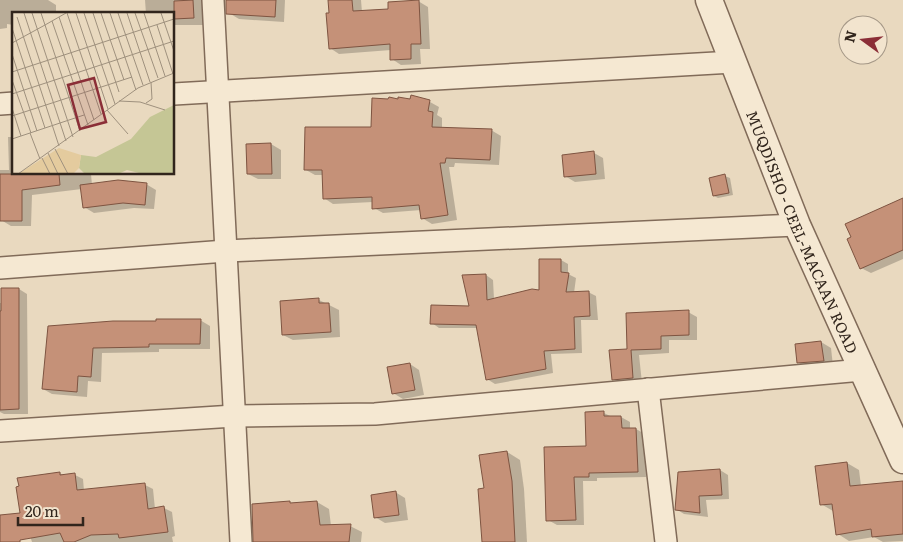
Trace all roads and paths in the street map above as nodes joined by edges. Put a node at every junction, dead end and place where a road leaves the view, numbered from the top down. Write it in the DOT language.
graph roads {
  1 [pos="213,0"];
  2 [pos="709,0"];
  3 [pos="733,62"];
  4 [pos="218,92"];
  5 [pos="175,94"];
  6 [pos="797,225"];
  7 [pos="226,252"];
  8 [pos="0,268"];
  9 [pos="862,370"];
  10 [pos="648,389"];
  11 [pos="234,416"];
  12 [pos="0,430"];
  13 [pos="903,460"];
  14 [pos="241,542"];
  15 [pos="666,542"];
  1 -- 4 [label="street"];
  2 -- 3 [label="street, MUQDISHO - CEEL-MACAAN ROAD"];
  3 -- 4 [label="street"];
  3 -- 6 [label="street, MUQDISHO - CEEL-MACAAN ROAD"];
  4 -- 5 [label="street"];
  4 -- 7 [label="street"];
  6 -- 7 [label="street"];
  6 -- 9 [label="street, MUQDISHO - CEEL-MACAAN ROAD"];
  7 -- 8 [label="street"];
  7 -- 11 [label="street"];
  9 -- 10 [label="street"];
  9 -- 13 [label="street, MUQDISHO - CEEL-MACAAN ROAD"];
  10 -- 11 [label="street"];
  10 -- 15 [label="street"];
  11 -- 12 [label="street"];
  11 -- 14 [label="street"];
}
